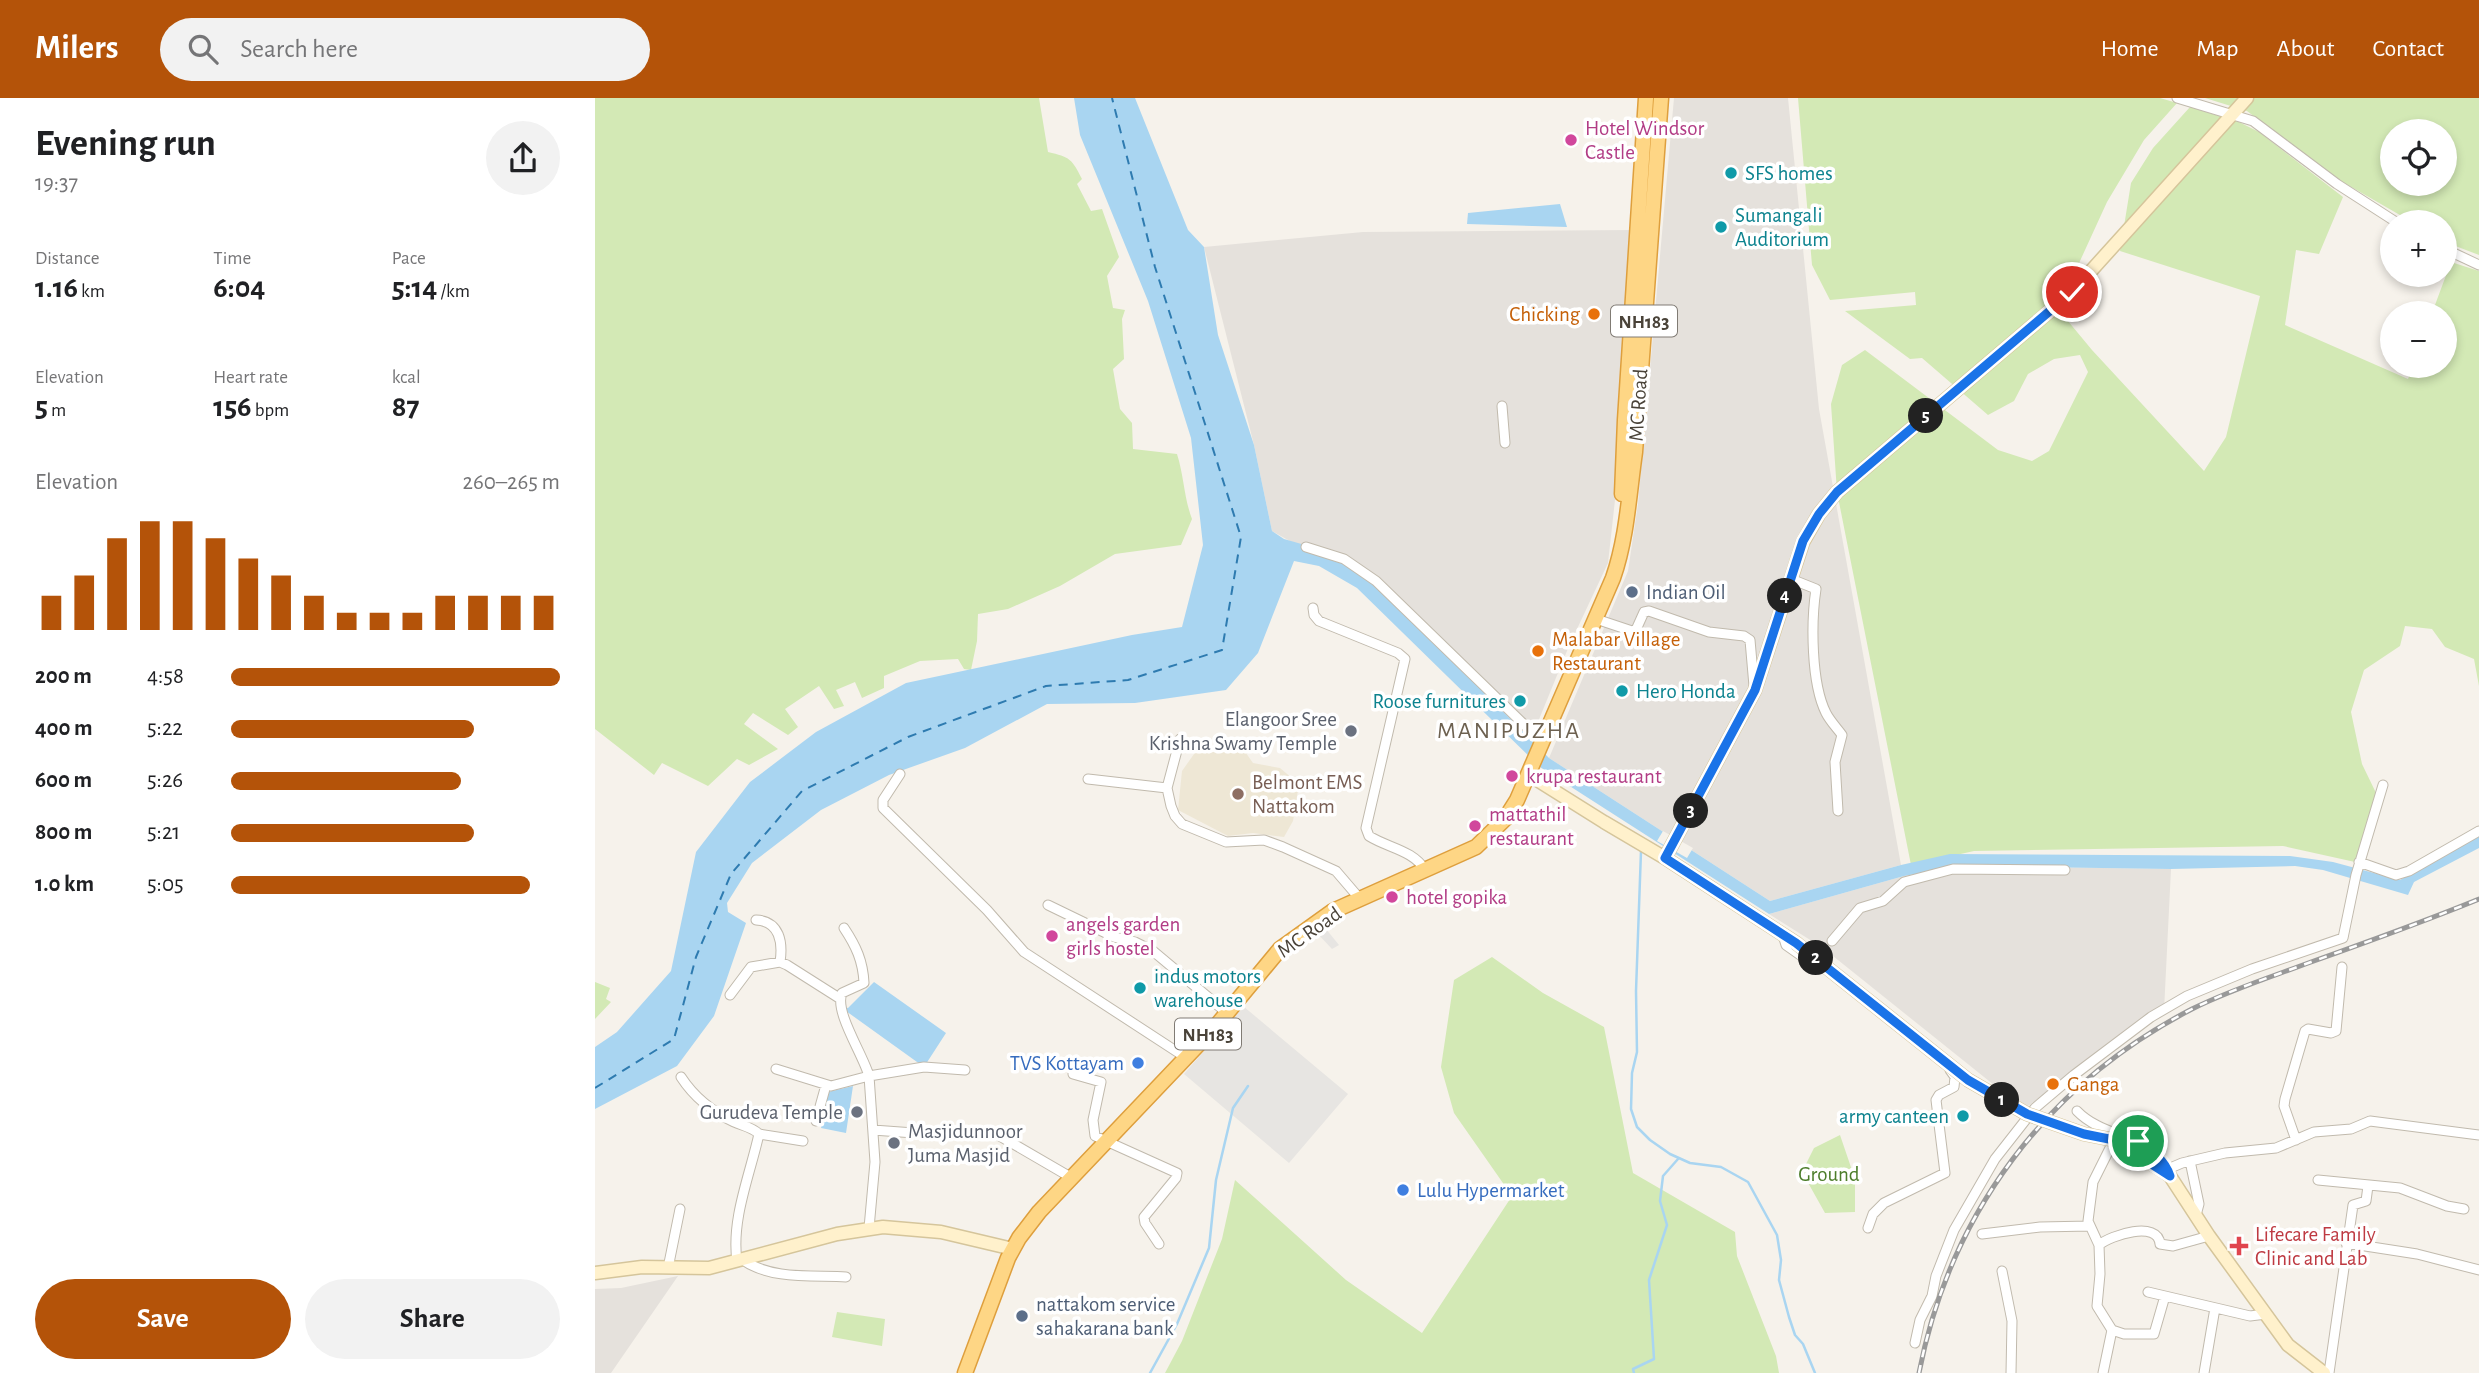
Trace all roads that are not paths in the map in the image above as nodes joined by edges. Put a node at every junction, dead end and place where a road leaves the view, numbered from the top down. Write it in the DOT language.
graph roads {
  1 [pos="1647,98"];
  2 [pos="1661,98"];
  3 [pos="2177,98"];
  4 [pos="2247,98"];
  5 [pos="2232,115"];
  6 [pos="1643,130"];
  7 [pos="1660,130"];
  8 [pos="2380,212"];
  9 [pos="2457,255"];
  10 [pos="2479,265"];
  11 [pos="1501,406"];
  12 [pos="1505,443"];
  13 [pos="1621,544"];
  14 [pos="1306,547"];
  15 [pos="1791,579"];
  16 [pos="1313,608"];
  17 [pos="1596,619"];
  18 [pos="1755,690"];
  19 [pos="1180,739"];
  20 [pos="1539,746"];
  21 [pos="899,774"];
  22 [pos="1529,775"];
  23 [pos="1088,779"];
  24 [pos="2383,785"];
  25 [pos="1167,788"];
  26 [pos="1838,811"];
  27 [pos="2479,831"];
  28 [pos="1665,858"];
  29 [pos="2359,863"];
  30 [pos="1425,870"];
  31 [pos="2065,870"];
  32 [pos="1360,899"];
  33 [pos="1048,905"];
  34 [pos="756,920"];
  35 [pos="844,928"];
  36 [pos="1783,935"];
  37 [pos="1832,941"];
  38 [pos="780,962"];
  39 [pos="2342,967"];
  40 [pos="730,995"];
  41 [pos="839,998"];
  42 [pos="1227,1013"];
  43 [pos="1185,1057"];
  44 [pos="776,1069"];
  45 [pos="965,1070"];
  46 [pos="1073,1074"];
  47 [pos="869,1076"];
  48 [pos="681,1077"];
  49 [pos="826,1085"];
  50 [pos="2077,1111"];
  51 [pos="815,1121"];
  52 [pos="873,1130"];
  53 [pos="914,1133"];
  54 [pos="759,1134"];
  55 [pos="998,1135"];
  56 [pos="2479,1135"];
  57 [pos="2114,1140"];
  58 [pos="2296,1140"];
  59 [pos="803,1141"];
  60 [pos="1108,1142"];
  61 [pos="2190,1161"];
  62 [pos="2167,1172"];
  63 [pos="1072,1178"];
  64 [pos="2318,1180"];
  65 [pos="2368,1186"];
  66 [pos="680,1209"];
  67 [pos="2464,1209"];
  68 [pos="2196,1215"];
  69 [pos="2089,1226"];
  70 [pos="869,1228"];
  71 [pos="1868,1228"];
  72 [pos="1982,1234"];
  73 [pos="2209,1236"];
  74 [pos="2346,1243"];
  75 [pos="1159,1244"];
  76 [pos="2099,1245"];
  77 [pos="1013,1249"];
  78 [pos="740,1261"];
  79 [pos="669,1268"];
  80 [pos="2479,1270"];
  81 [pos="2003,1271"];
  82 [pos="595,1273"];
  83 [pos="846,1278"];
  84 [pos="2148,1292"];
  85 [pos="2165,1296"];
  86 [pos="2215,1308"];
  87 [pos="2266,1314"];
  88 [pos="2112,1330"];
  89 [pos="1915,1343"];
  90 [pos="2207,1372"];
  91 [pos="965,1373"];
  92 [pos="2011,1373"];
  93 [pos="2103,1373"];
  94 [pos="2327,1373"];
  1 -- 6 [label="highway, MC Road / NH183"];
  2 -- 7 [label="highway, MC Road / NH183"];
  3 -- 5 [label="street"];
  4 -- 5 [label="main road"];
  5 -- 8 [label="street"];
  5 -- 15 [label="main road"];
  6 -- 7 [label="highway"];
  6 -- 13 [label="highway, MC Road / NH183"];
  7 -- 13 [label="highway, MC Road / NH183"];
  9 -- 10 [label="street"];
  11 -- 12 [label="street"];
  13 -- 17 [label="highway, MC Road / NH183"];
  14 -- 20 [label="street"];
  15 -- 18 [label="main road"];
  15 -- 26 [label="street"];
  16 -- 30 [label="street"];
  17 -- 18 [label="street"];
  17 -- 20 [label="highway, MC Road / NH183"];
  18 -- 28 [label="main road"];
  19 -- 25 [label="street"];
  20 -- 22 [label="highway, MC Road / NH183"];
  21 -- 43 [label="street"];
  22 -- 28 [label="main road"];
  22 -- 30 [label="highway, MC Road / NH183"];
  23 -- 25 [label="street"];
  24 -- 29 [label="street"];
  25 -- 32 [label="street"];
  27 -- 29 [label="street"];
  28 -- 36 [label="main road"];
  29 -- 89 [label="street"];
  30 -- 32 [label="highway, MC Road / NH183"];
  31 -- 37 [label="street"];
  32 -- 42 [label="highway, MC Road / NH183"];
  33 -- 42 [label="street"];
  34 -- 38 [label="street"];
  35 -- 41 [label="street"];
  36 -- 57 [label="main road, bridge"];
  36 -- 71 [label="street"];
  38 -- 40 [label="street"];
  38 -- 41 [label="street"];
  39 -- 58 [label="street"];
  41 -- 47 [label="street"];
  42 -- 43 [label="highway, MC Road / NH183"];
  43 -- 60 [label="highway, MC Road / NH183"];
  44 -- 49 [label="street"];
  45 -- 47 [label="street"];
  46 -- 60 [label="street"];
  47 -- 49 [label="street"];
  47 -- 52 [label="street"];
  48 -- 54 [label="street"];
  49 -- 51 [label="street"];
  50 -- 62 [label="street"];
  52 -- 53 [label="street"];
  52 -- 70 [label="street"];
  54 -- 59 [label="street"];
  54 -- 78 [label="street"];
  55 -- 63 [label="street"];
  56 -- 58 [label="street"];
  57 -- 62 [label="main road, bridge"];
  57 -- 69 [label="street"];
  58 -- 61 [label="street"];
  60 -- 63 [label="highway, MC Road / NH183"];
  60 -- 75 [label="street"];
  61 -- 62 [label="street"];
  61 -- 68 [label="street"];
  62 -- 68 [label="main road"];
  63 -- 77 [label="highway, MC Road / NH183"];
  64 -- 65 [label="street"];
  65 -- 67 [label="street"];
  65 -- 74 [label="street"];
  66 -- 79 [label="street"];
  68 -- 73 [label="main road"];
  69 -- 72 [label="street"];
  69 -- 76 [label="street"];
  70 -- 77 [label="main road"];
  70 -- 78 [label="main road"];
  73 -- 76 [label="street"];
  73 -- 87 [label="main road"];
  74 -- 80 [label="street"];
  74 -- 94 [label="street"];
  76 -- 88 [label="street"];
  77 -- 91 [label="highway, MC Road / NH183"];
  78 -- 79 [label="main road"];
  78 -- 83 [label="street"];
  79 -- 82 [label="main road"];
  81 -- 92 [label="street"];
  84 -- 85 [label="street"];
  85 -- 86 [label="street"];
  85 -- 88 [label="street"];
  86 -- 87 [label="street"];
  86 -- 90 [label="street"];
  87 -- 94 [label="main road"];
  88 -- 93 [label="street"];
}
